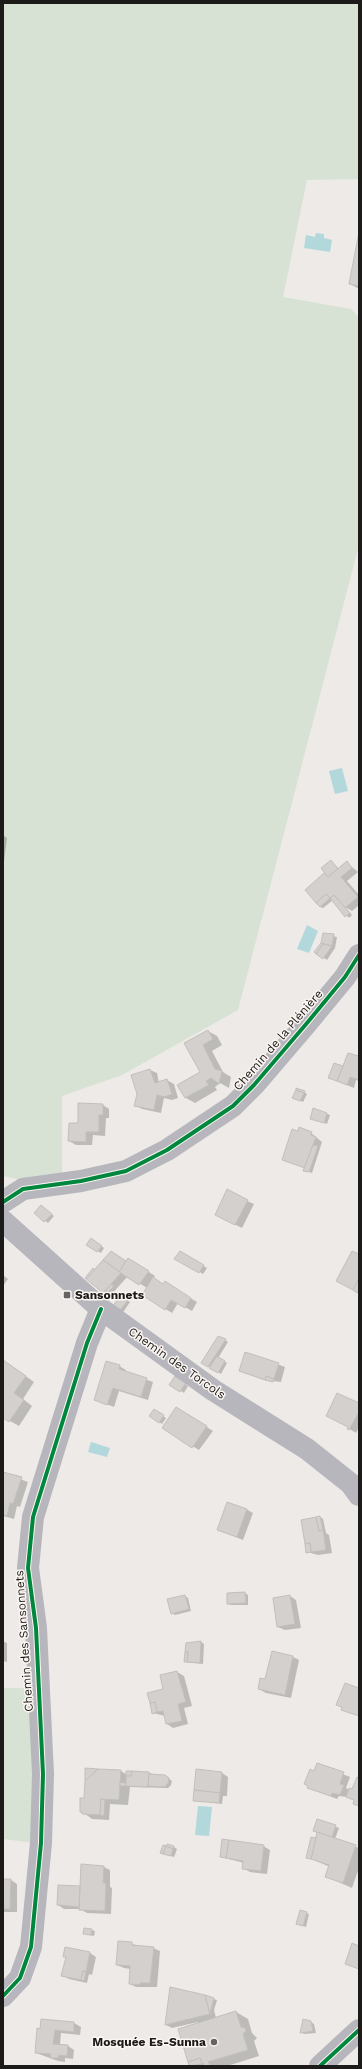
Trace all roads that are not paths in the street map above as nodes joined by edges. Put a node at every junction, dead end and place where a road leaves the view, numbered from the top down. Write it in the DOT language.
graph roads {
  1 [pos="359,955"];
  2 [pos="3,1202"];
  3 [pos="3,1220"];
  4 [pos="101,1309"];
  5 [pos="359,1495"];
  6 [pos="3,1996"];
  7 [pos="354,2035"];
  8 [pos="320,2066"];
  9 [pos="339,2066"];
  1 -- 2 [label="street, Chemin de la Plénière"];
  3 -- 4 [label="street, Chemin des Torcols"];
  4 -- 5 [label="street, Chemin des Torcols"];
  4 -- 6 [label="street, Chemin des Sansonnets"];
  7 -- 8 [label="street"];
  7 -- 9 [label="street"];
}
